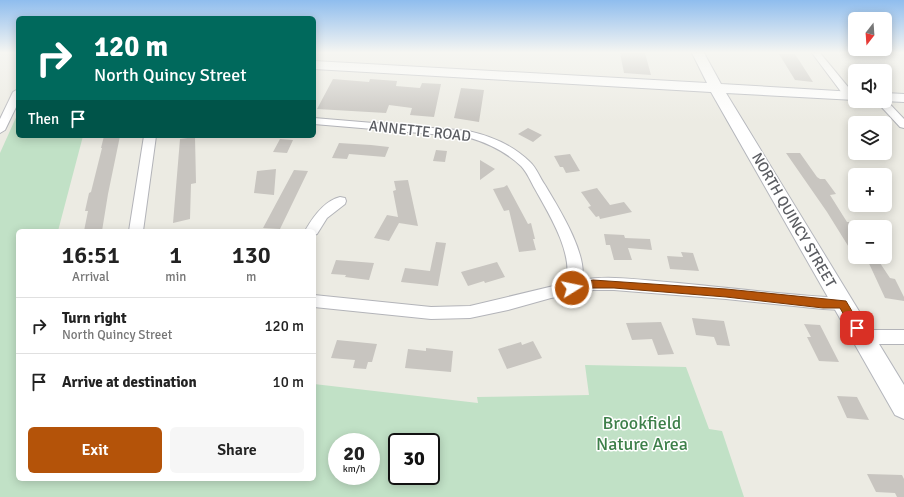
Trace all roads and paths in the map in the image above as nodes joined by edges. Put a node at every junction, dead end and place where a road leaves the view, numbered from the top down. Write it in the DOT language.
graph roads {
  1 [pos="510,76"];
  2 [pos="710,76"];
  3 [pos="836,76"];
  4 [pos="716,88"];
  5 [pos="848,90"];
  6 [pos="848,95"];
  7 [pos="16,96"];
  8 [pos="892,97"];
  9 [pos="904,98"];
  10 [pos="888,108"];
  11 [pos="316,121"];
  12 [pos="904,125"];
  13 [pos="0,130"];
  14 [pos="150,138"];
  15 [pos="340,201"];
  16 [pos="136,229"];
  17 [pos="313,229"];
  18 [pos="572,288"];
  19 [pos="316,301"];
  20 [pos="843,304"];
  21 [pos="862,337"];
  22 [pos="904,337"];
  23 [pos="904,408"];
  1 -- 4 [label="main road"];
  2 -- 4 [label="main road, NORTH QUINCY STREET"];
  3 -- 5 [label="street"];
  4 -- 6 [label="main road"];
  4 -- 20 [label="main road, NORTH QUINCY STREET"];
  7 -- 13 [label="street"];
  8 -- 9 [label="main road"];
  10 -- 12 [label="street"];
  11 -- 18 [label="street, ANNETTE ROAD"];
  14 -- 16 [label="street"];
  15 -- 17 [label="street"];
  18 -- 19 [label="street"];
  18 -- 20 [label="street"];
  20 -- 21 [label="main road, NORTH QUINCY STREET"];
  21 -- 22 [label="street"];
  21 -- 23 [label="main road, NORTH QUINCY STREET"];
}
